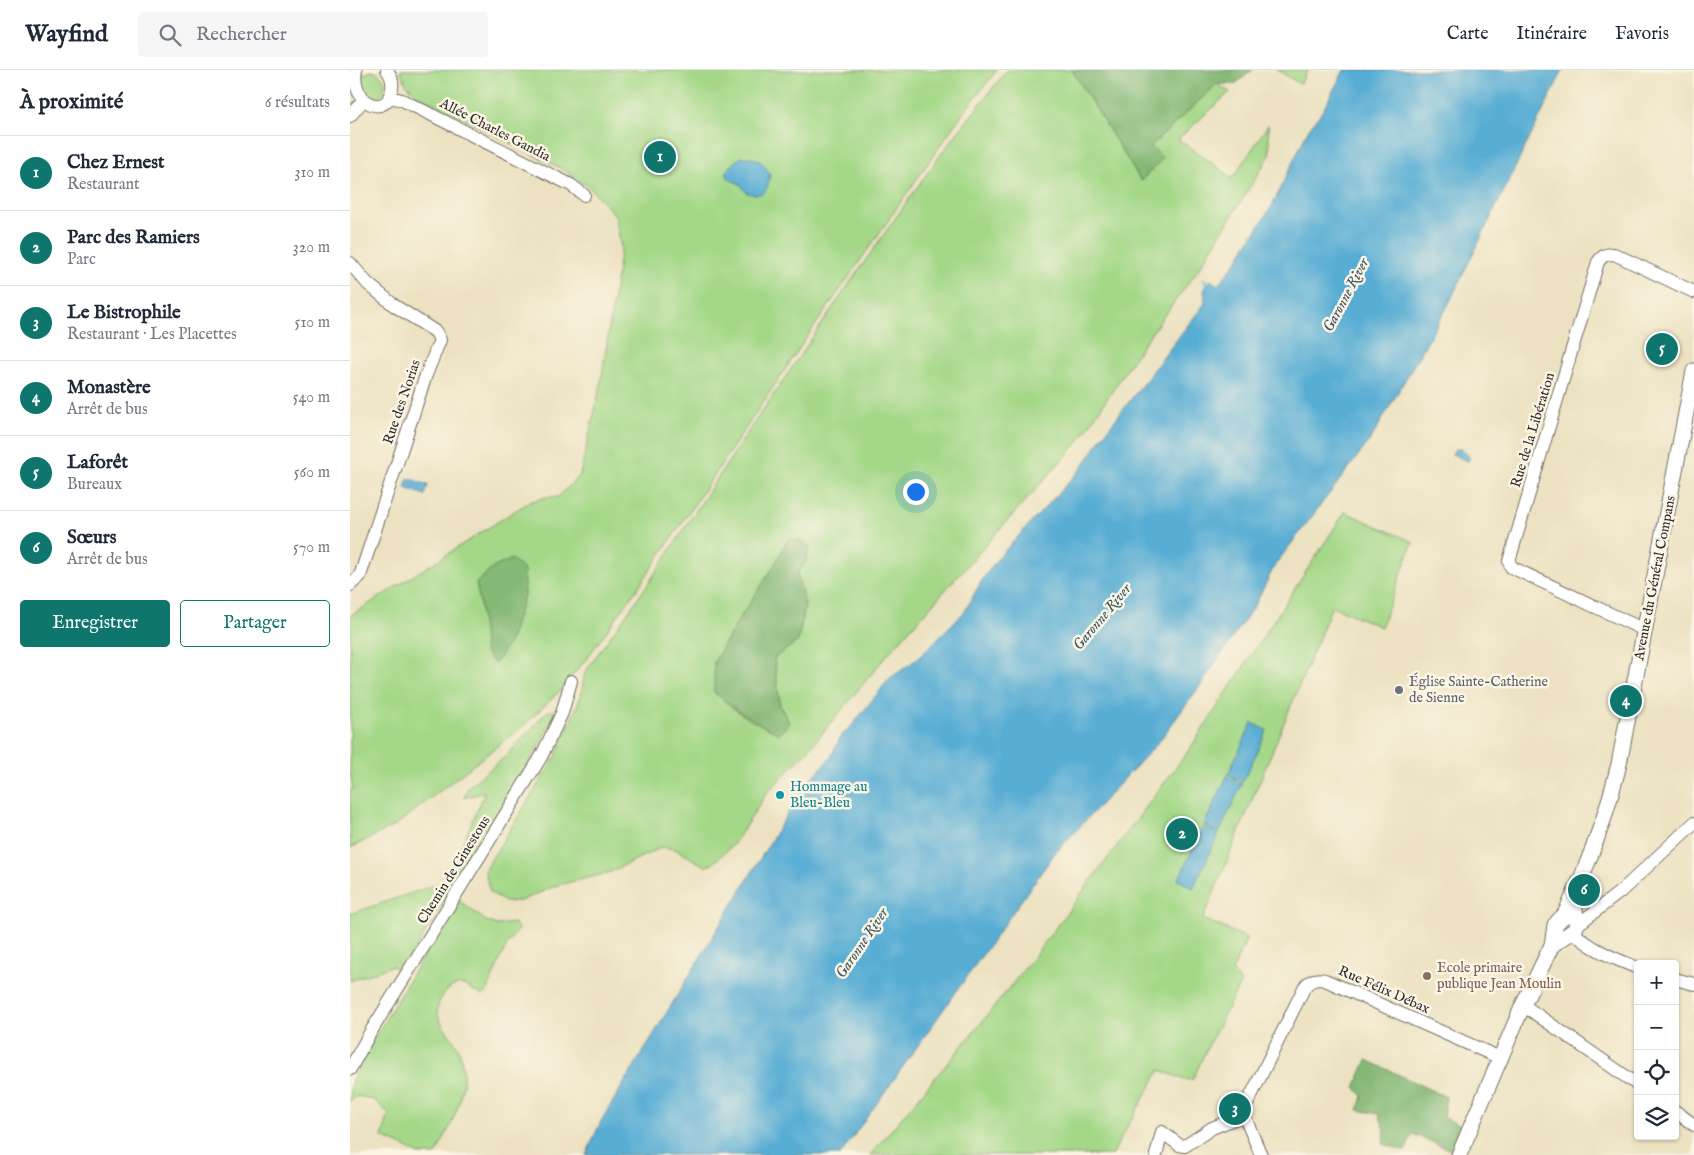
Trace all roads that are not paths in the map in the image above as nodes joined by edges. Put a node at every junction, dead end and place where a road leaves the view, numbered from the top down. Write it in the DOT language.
graph roads {
  1 [pos="387,70"];
  2 [pos="353,74"];
  3 [pos="389,96"];
  4 [pos="361,103"];
  5 [pos="350,116"];
  6 [pos="584,195"];
  7 [pos="350,263"];
  8 [pos="1694,292"];
  9 [pos="1694,371"];
  10 [pos="350,585"];
  11 [pos="1645,629"];
  12 [pos="571,681"];
  13 [pos="1694,823"];
  14 [pos="1570,920"];
  15 [pos="1634,966"];
  16 [pos="1679,980"];
  17 [pos="1694,984"];
  18 [pos="1523,1005"];
  19 [pos="1500,1058"];
  20 [pos="350,1069"];
  21 [pos="1634,1082"];
  22 [pos="1679,1114"];
  23 [pos="1244,1115"];
  24 [pos="1694,1125"];
  25 [pos="1156,1155"];
  26 [pos="1261,1155"];
  27 [pos="1459,1155"];
  1 -- 3 [label="street"];
  2 -- 4 [label="street"];
  3 -- 4 [label="street"];
  3 -- 6 [label="street, Allée Charles Gandia"];
  4 -- 5 [label="street"];
  7 -- 10 [label="street, Rue des Norias"];
  8 -- 11 [label="street, Rue de la Libération"];
  9 -- 11 [label="main road, Avenue du Général Compans"];
  11 -- 14 [label="main road, Avenue du Général Compans"];
  12 -- 20 [label="street, Chemin de Ginestous"];
  13 -- 14 [label="street"];
  14 -- 15 [label="street"];
  14 -- 18 [label="main road, Avenue du Général Compans"];
  16 -- 17 [label="street"];
  18 -- 19 [label="main road, Avenue du Général Compans"];
  18 -- 21 [label="street"];
  19 -- 23 [label="street, Rue Félix Débax"];
  19 -- 27 [label="main road, Avenue du Général Compans"];
  22 -- 24 [label="street"];
  23 -- 25 [label="street"];
  23 -- 26 [label="street"];
}
